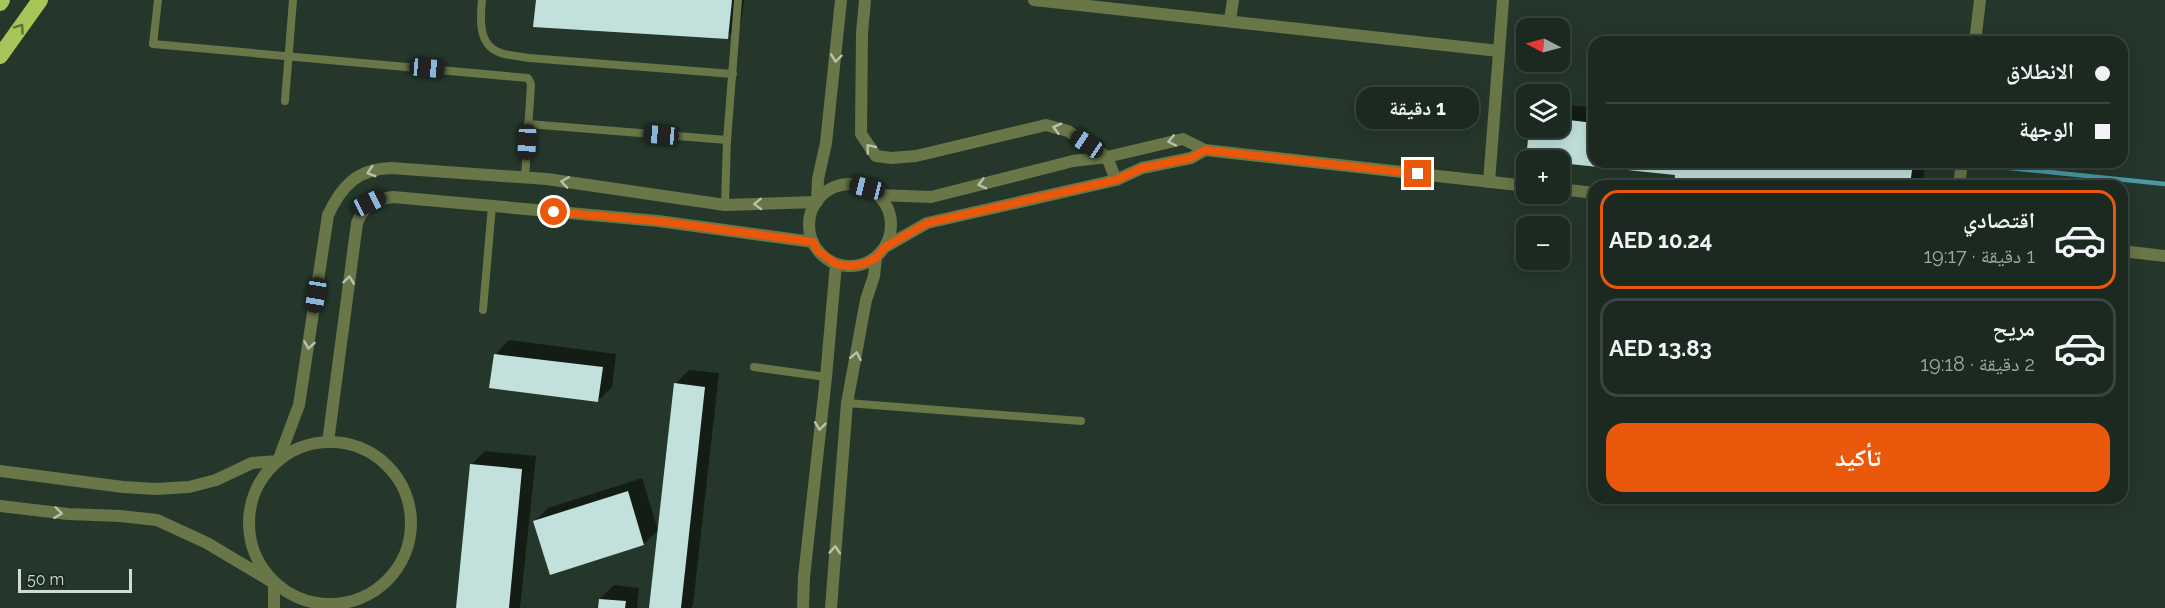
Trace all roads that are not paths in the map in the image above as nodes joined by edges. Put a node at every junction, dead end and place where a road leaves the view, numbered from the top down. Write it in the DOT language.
graph roads {
  1 [pos="40,0"];
  2 [pos="158,0"];
  3 [pos="293,0"];
  4 [pos="482,0"];
  5 [pos="738,0"];
  6 [pos="841,0"];
  7 [pos="865,0"];
  8 [pos="1034,0"];
  9 [pos="1233,0"];
  10 [pos="1503,0"];
  11 [pos="1980,0"];
  12 [pos="1230,20"];
  13 [pos="1977,36"];
  14 [pos="1499,51"];
  15 [pos="0,56"];
  16 [pos="288,56"];
  17 [pos="733,74"];
  18 [pos="285,101"];
  19 [pos="528,124"];
  20 [pos="727,140"];
  21 [pos="1205,150"];
  22 [pos="1107,157"];
  23 [pos="525,177"];
  24 [pos="1116,180"];
  25 [pos="1490,182"];
  26 [pos="1516,185"];
  27 [pos="1570,190"];
  28 [pos="1588,192"];
  29 [pos="878,195"];
  30 [pos="817,202"];
  31 [pos="725,205"];
  32 [pos="492,206"];
  33 [pos="813,242"];
  34 [pos="885,247"];
  35 [pos="2128,252"];
  36 [pos="2165,256"];
  37 [pos="876,258"];
  38 [pos="836,264"];
  39 [pos="483,310"];
  40 [pos="754,367"];
  41 [pos="826,377"];
  42 [pos="847,403"];
  43 [pos="1081,421"];
  44 [pos="328,442"];
  45 [pos="278,461"];
  46 [pos="0,471"];
  47 [pos="0,506"];
  48 [pos="274,583"];
  49 [pos="311,605"];
  50 [pos="274,608"];
  51 [pos="803,608"];
  52 [pos="831,608"];
  15 -- 1 [label="highway, one-way"];
  2 -- 16 [label="lane"];
  3 -- 16 [label="lane"];
  4 -- 17 [label="lane"];
  5 -- 17 [label="lane"];
  6 -- 30 [label="street, one-way"];
  22 -- 7 [label="street, one-way"];
  8 -- 12 [label="street"];
  9 -- 12 [label="street"];
  10 -- 14 [label="street"];
  11 -- 13 [label="street"];
  12 -- 14 [label="street"];
  14 -- 25 [label="street"];
  16 -- 18 [label="lane"];
  16 -- 19 [label="lane"];
  17 -- 20 [label="lane"];
  19 -- 20 [label="lane"];
  19 -- 23 [label="lane"];
  20 -- 31 [label="lane"];
  21 -- 22 [label="street, one-way"];
  21 -- 24 [label="street"];
  21 -- 25 [label="street"];
  22 -- 24 [label="street"];
  22 -- 29 [label="street, one-way"];
  31 -- 23 [label="street, one-way"];
  23 -- 45 [label="street, one-way"];
  24 -- 34 [label="street"];
  25 -- 26 [label="street"];
  27 -- 28 [label="street"];
  29 -- 30 [label="street"];
  29 -- 34 [label="street"];
  30 -- 31 [label="street, one-way"];
  30 -- 33 [label="street"];
  32 -- 33 [label="street"];
  32 -- 39 [label="lane"];
  44 -- 32 [label="street, one-way"];
  33 -- 38 [label="street"];
  34 -- 37 [label="street"];
  35 -- 36 [label="street"];
  37 -- 38 [label="street"];
  42 -- 37 [label="street, one-way"];
  38 -- 41 [label="street"];
  40 -- 41 [label="lane"];
  41 -- 51 [label="street, one-way"];
  42 -- 43 [label="lane"];
  52 -- 42 [label="street, one-way"];
  44 -- 45 [label="street"];
  44 -- 49 [label="street"];
  45 -- 46 [label="street"];
  45 -- 48 [label="street"];
  47 -- 48 [label="street, one-way"];
  48 -- 49 [label="street"];
  48 -- 50 [label="street"];
}
